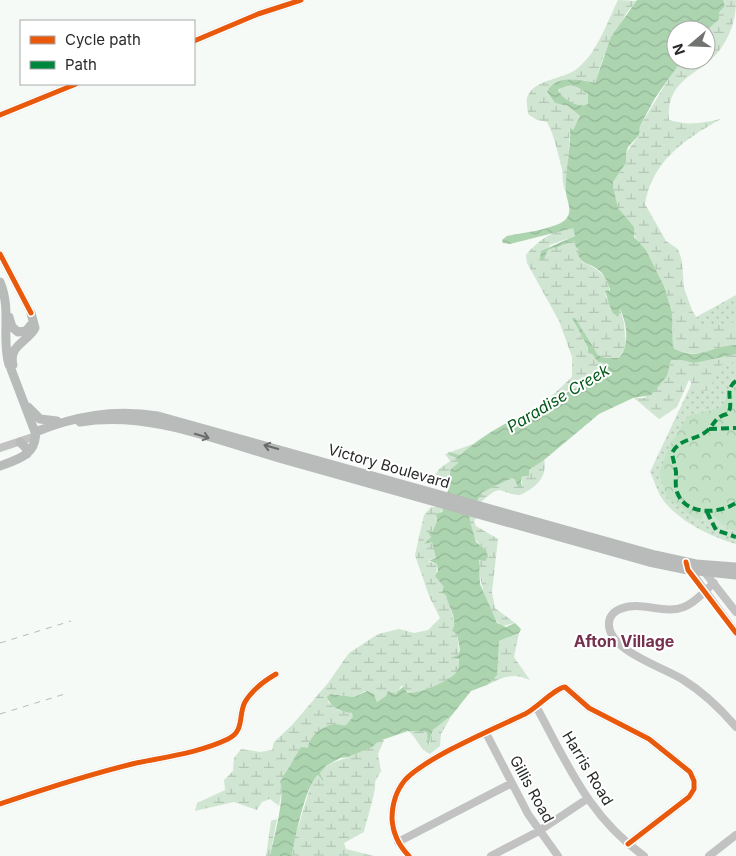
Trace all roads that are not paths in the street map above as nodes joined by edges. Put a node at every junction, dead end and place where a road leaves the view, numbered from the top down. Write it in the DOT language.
graph roads {
  1 [pos="301,0"];
  2 [pos="195,41"];
  3 [pos="74,85"];
  4 [pos="0,115"];
  5 [pos="0,254"];
  6 [pos="2,287"];
  7 [pos="0,303"];
  8 [pos="8,312"];
  9 [pos="31,313"];
  10 [pos="24,338"];
  11 [pos="7,340"];
  12 [pos="0,352"];
  13 [pos="10,367"];
  14 [pos="23,400"];
  15 [pos="131,416"];
  16 [pos="65,420"];
  17 [pos="35,434"];
  18 [pos="16,442"];
  19 [pos="0,448"];
  20 [pos="27,454"];
  21 [pos="0,466"];
  22 [pos="696,564"];
  23 [pos="687,566"];
  24 [pos="736,567"];
  25 [pos="705,572"];
  26 [pos="736,575"];
  27 [pos="714,583"];
  28 [pos="705,592"];
  29 [pos="736,612"];
  30 [pos="736,633"];
  31 [pos="276,674"];
  32 [pos="537,708"];
  33 [pos="736,727"];
  34 [pos="486,733"];
  35 [pos="512,783"];
  36 [pos="587,799"];
  37 [pos="0,804"];
  38 [pos="539,831"];
  39 [pos="736,835"];
  40 [pos="398,842"];
  41 [pos="628,844"];
  42 [pos="409,856"];
  43 [pos="491,856"];
  44 [pos="558,856"];
  45 [pos="644,856"];
  46 [pos="710,856"];
  1 -- 2 [label="street"];
  3 -- 4 [label="street"];
  5 -- 9 [label="street"];
  6 -- 7 [label="main road"];
  6 -- 8 [label="main road"];
  8 -- 9 [label="main road"];
  8 -- 11 [label="main road"];
  9 -- 10 [label="main road"];
  10 -- 11 [label="main road"];
  10 -- 13 [label="main road"];
  11 -- 13 [label="main road"];
  12 -- 13 [label="main road"];
  13 -- 14 [label="main road"];
  14 -- 16 [label="main road"];
  14 -- 17 [label="main road"];
  15 -- 16 [label="main road, Victory Boulevard"];
  15 -- 17 [label="main road, Victory Boulevard"];
  15 -- 23 [label="main road, Victory Boulevard"];
  16 -- 17 [label="main road, Victory Boulevard"];
  17 -- 18 [label="street"];
  17 -- 20 [label="main road"];
  18 -- 19 [label="street"];
  18 -- 20 [label="main road"];
  20 -- 21 [label="main road"];
  22 -- 23 [label="main road, Victory Boulevard"];
  22 -- 24 [label="main road, Victory Boulevard"];
  22 -- 25 [label="street"];
  23 -- 25 [label="main road, Victory Boulevard"];
  23 -- 28 [label="street"];
  25 -- 26 [label="main road, Victory Boulevard"];
  25 -- 27 [label="street"];
  27 -- 28 [label="street"];
  27 -- 29 [label="street"];
  28 -- 30 [label="street"];
  28 -- 33 [label="street"];
  31 -- 37 [label="street"];
  32 -- 34 [label="street"];
  32 -- 36 [label="street, Harris Road"];
  32 -- 41 [label="street"];
  34 -- 35 [label="street, Gillis Road"];
  34 -- 40 [label="street"];
  35 -- 38 [label="street, Gillis Road"];
  35 -- 40 [label="street"];
  36 -- 38 [label="street"];
  36 -- 41 [label="street, Harris Road"];
  38 -- 43 [label="street"];
  38 -- 44 [label="street, Gillis Road"];
  39 -- 46 [label="street"];
  40 -- 42 [label="street"];
  41 -- 45 [label="street, Harris Road"];
}
